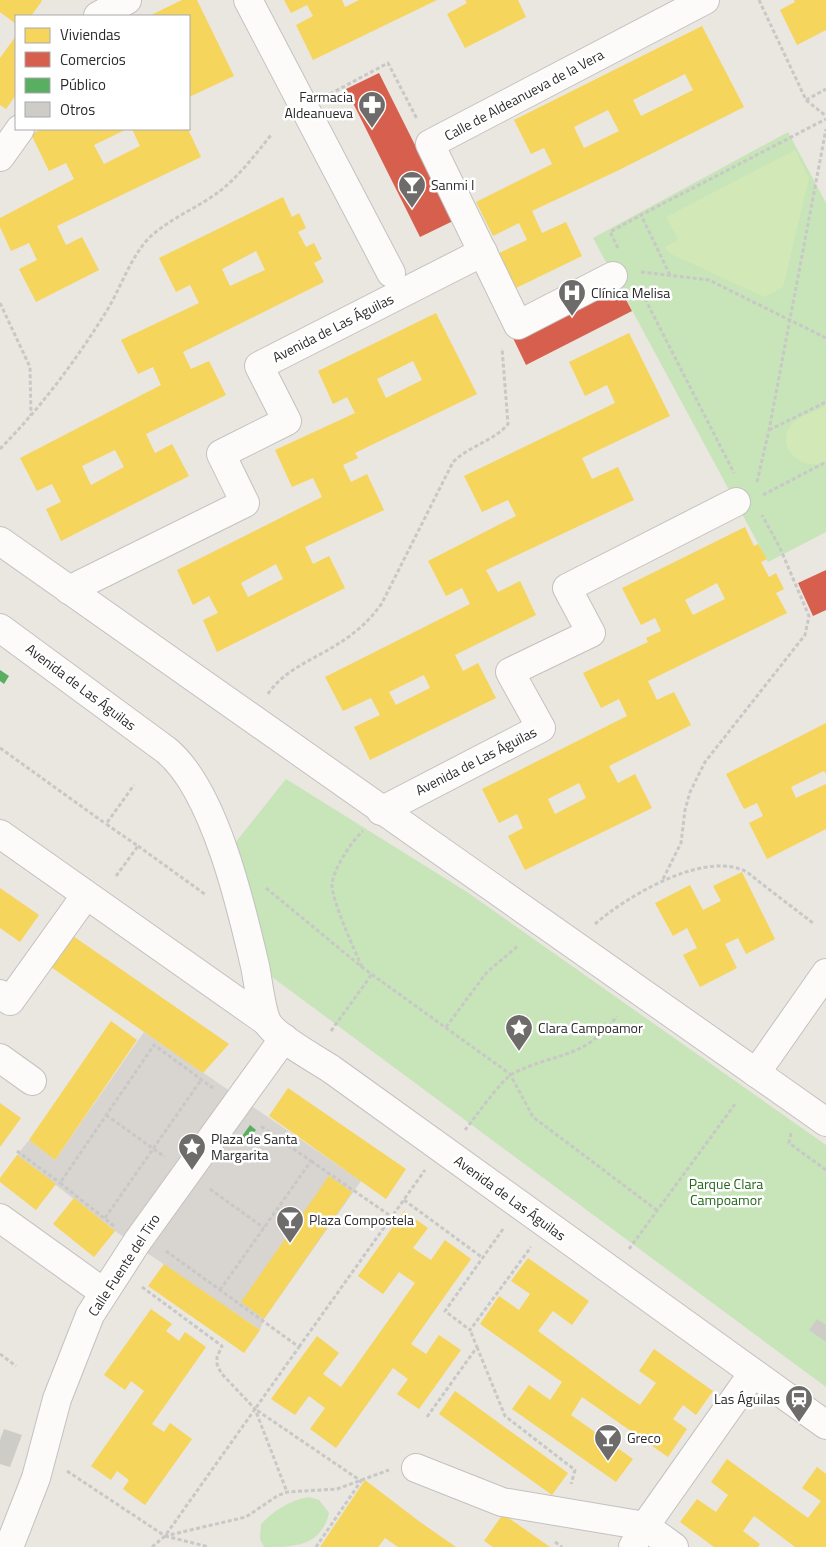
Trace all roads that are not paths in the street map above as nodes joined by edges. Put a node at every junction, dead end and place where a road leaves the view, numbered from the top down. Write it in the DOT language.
graph roads {
  1 [pos="127,0"];
  2 [pos="248,0"];
  3 [pos="705,0"];
  4 [pos="100,15"];
  5 [pos="19,130"];
  6 [pos="0,157"];
  7 [pos="483,252"];
  8 [pos="391,273"];
  9 [pos="622,273"];
  10 [pos="749,495"];
  11 [pos="0,540"];
  12 [pos="69,590"];
  13 [pos="0,628"];
  14 [pos="374,819"];
  15 [pos="0,834"];
  16 [pos="86,895"];
  17 [pos="826,973"];
  18 [pos="3,1003"];
  19 [pos="276,1030"];
  20 [pos="0,1058"];
  21 [pos="756,1073"];
  22 [pos="32,1082"];
  23 [pos="826,1122"];
  24 [pos="0,1218"];
  25 [pos="103,1292"];
  26 [pos="754,1373"];
  27 [pos="826,1425"];
  28 [pos="416,1468"];
  29 [pos="637,1540"];
  30 [pos="9,1547"];
  31 [pos="674,1547"];
  1 -- 4 [label="street"];
  2 -- 8 [label="street"];
  3 -- 7 [label="street, Calle de Aldeanueva de la Vera"];
  5 -- 6 [label="street"];
  7 -- 9 [label="street, Calle de Aldeanueva de la Vera"];
  7 -- 12 [label="street, Avenida de Las Águilas"];
  10 -- 14 [label="street, Avenida de Las Águilas"];
  11 -- 12 [label="street"];
  12 -- 14 [label="street"];
  13 -- 19 [label="street, Avenida de Las Águilas"];
  14 -- 21 [label="street"];
  15 -- 16 [label="street, Avenida de Las Águilas"];
  16 -- 18 [label="street"];
  16 -- 19 [label="street, Avenida de Las Águilas"];
  17 -- 21 [label="street"];
  19 -- 25 [label="street, Calle Fuente del Tiro"];
  19 -- 26 [label="street, Avenida de Las Águilas"];
  20 -- 22 [label="street"];
  21 -- 23 [label="street"];
  24 -- 25 [label="street"];
  25 -- 30 [label="street, Calle Fuente del Tiro"];
  26 -- 27 [label="street, Avenida de Las Águilas"];
  26 -- 29 [label="street"];
  28 -- 29 [label="street"];
  29 -- 31 [label="street"];
}
